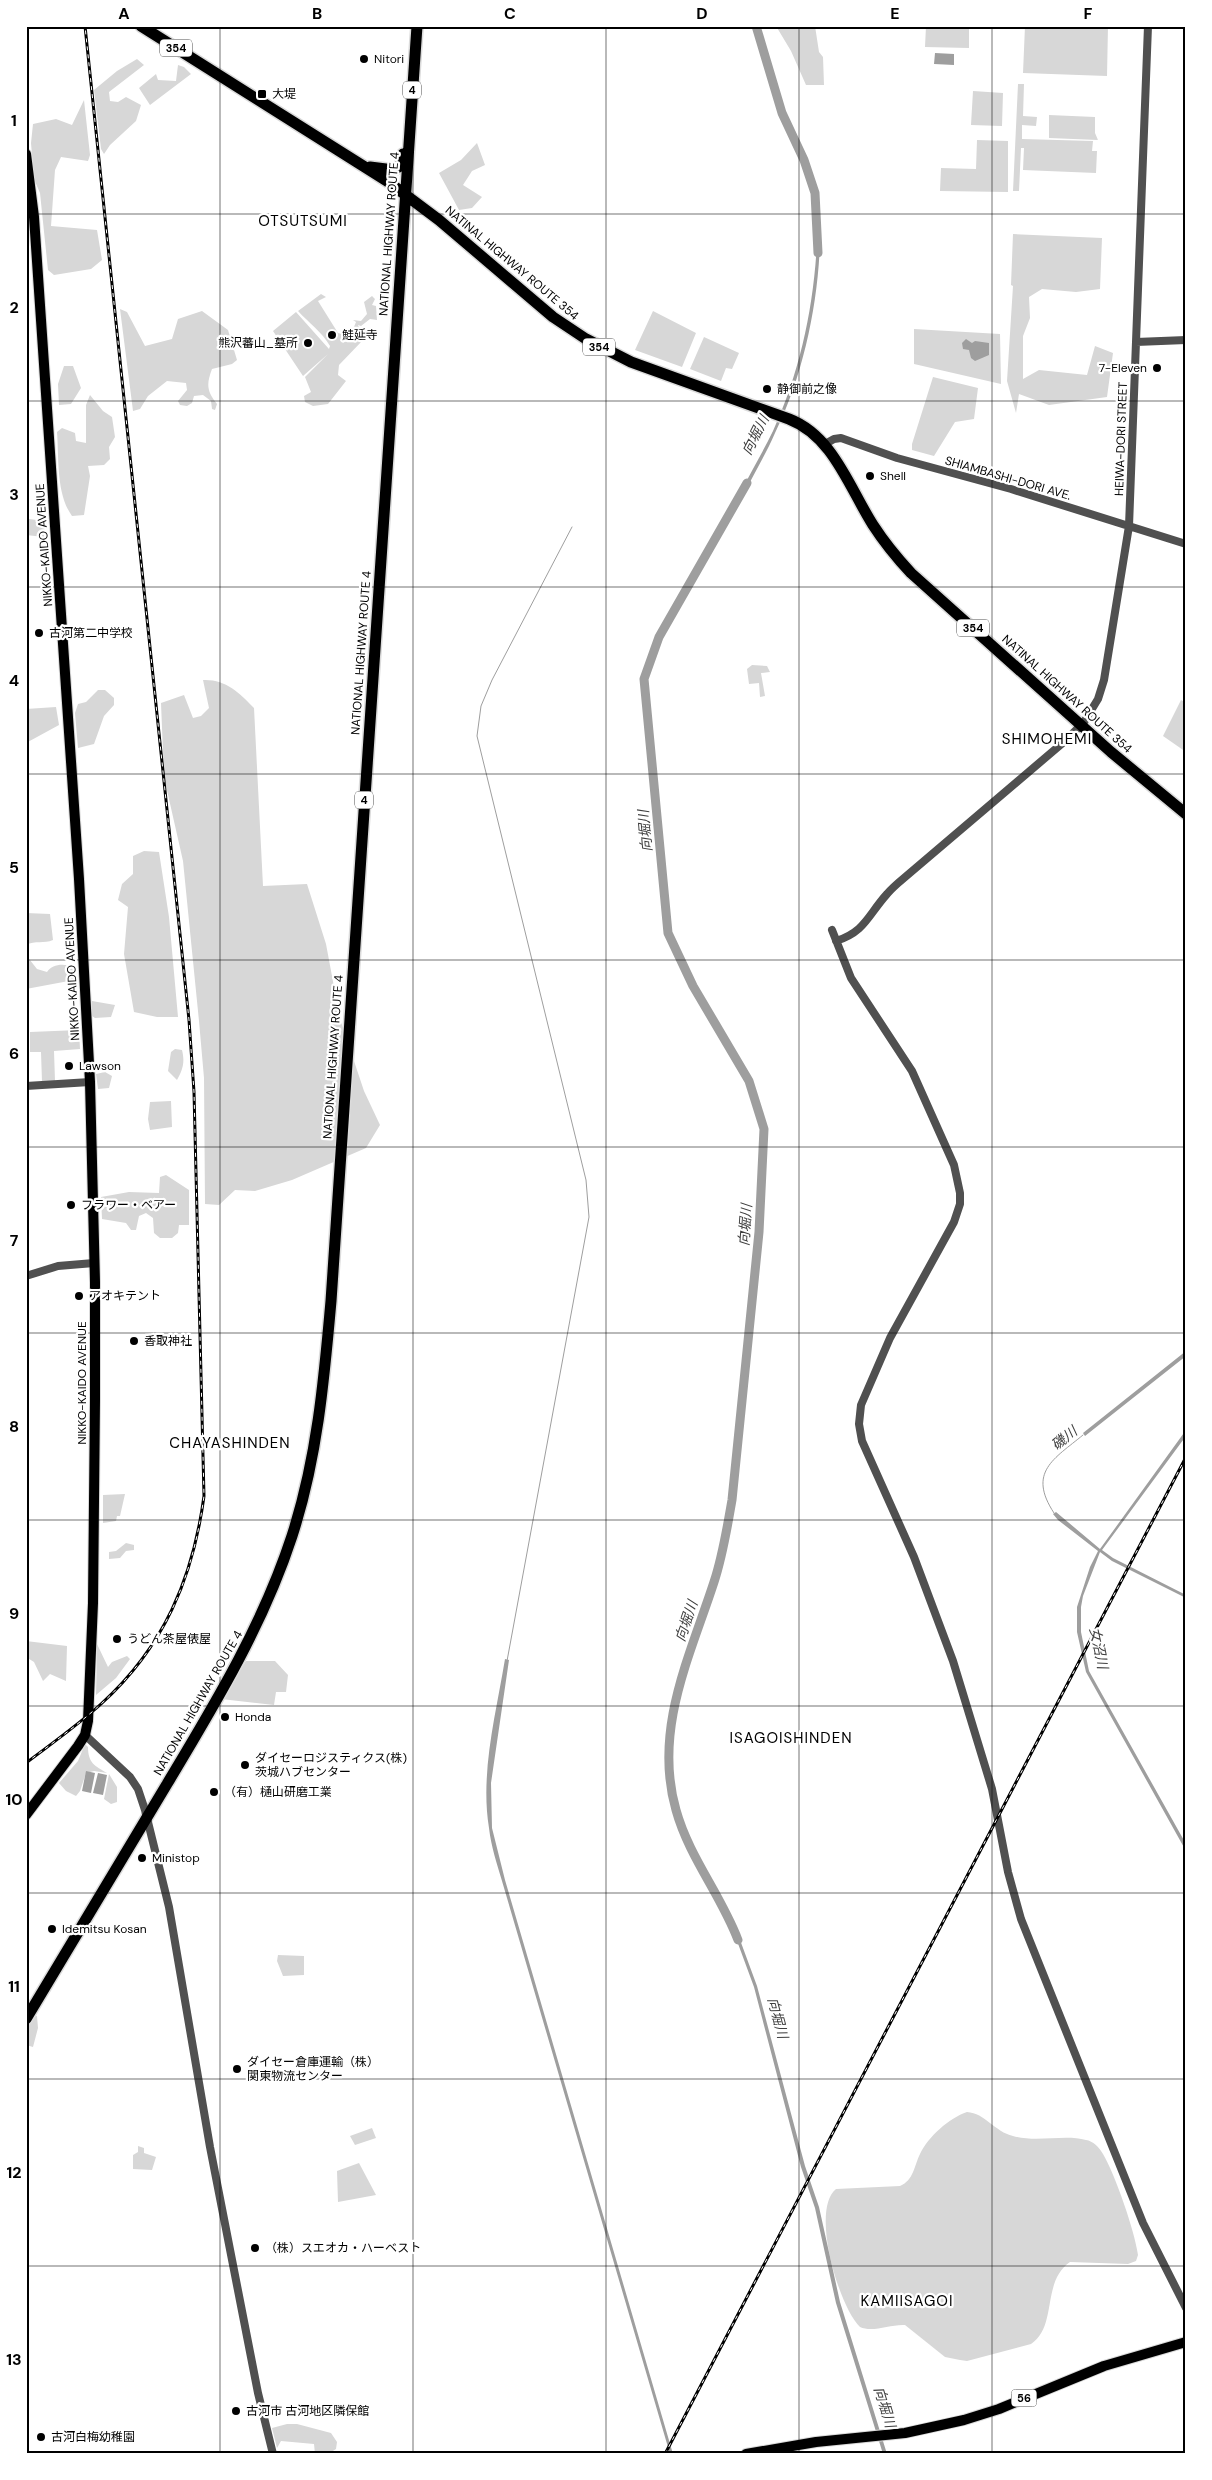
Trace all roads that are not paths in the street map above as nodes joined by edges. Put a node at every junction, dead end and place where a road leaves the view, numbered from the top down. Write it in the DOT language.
graph roads {
  1 [pos="141,26"];
  2 [pos="417,26"];
  3 [pos="1148,26"];
  4 [pos="410,129"];
  5 [pos="26,154"];
  6 [pos="364,165"];
  7 [pos="405,194"];
  8 [pos="439,220"];
  9 [pos="402,232"];
  10 [pos="1186,340"];
  11 [pos="1136,342"];
  12 [pos="825,444"];
  13 [pos="1129,526"];
  14 [pos="1186,544"];
  15 [pos="1081,724"];
  16 [pos="1186,814"];
  17 [pos="832,930"];
  18 [pos="836,942"];
  19 [pos="90,1082"];
  20 [pos="26,1086"];
  21 [pos="94,1263"];
  22 [pos="26,1276"];
  23 [pos="85,1735"];
  24 [pos="26,1815"];
  25 [pos="147,1818"];
  26 [pos="26,2019"];
  27 [pos="1186,2308"];
  28 [pos="1186,2342"];
  29 [pos="273,2454"];
  30 [pos="746,2454"];
  1 -- 6 [label="highway, NATINAL HIGHWAY ROUTE 354 / 354"];
  2 -- 4 [label="highway, NATIONAL HIGHWAY ROUTE 4 / 4"];
  3 -- 11 [label="street, HEIWA-DORI STREET"];
  4 -- 6 [label="highway"];
  4 -- 7 [label="highway, NATIONAL HIGHWAY ROUTE 4 / 4"];
  5 -- 19 [label="main road, NIKKO-KAIDO AVENUE"];
  6 -- 7 [label="highway, NATINAL HIGHWAY ROUTE 354 / 354"];
  7 -- 8 [label="highway, NATINAL HIGHWAY ROUTE 354 / 354"];
  7 -- 9 [label="highway, NATIONAL HIGHWAY ROUTE 4 / 4"];
  8 -- 9 [label="highway"];
  8 -- 12 [label="highway, NATINAL HIGHWAY ROUTE 354 / 354"];
  9 -- 25 [label="highway, NATIONAL HIGHWAY ROUTE 4 / 4"];
  10 -- 11 [label="street"];
  11 -- 13 [label="street, HEIWA-DORI STREET"];
  12 -- 13 [label="street, SHIAMBASHI-DORI AVE."];
  12 -- 15 [label="highway, NATINAL HIGHWAY ROUTE 354 / 354"];
  13 -- 14 [label="street, SHIAMBASHI-DORI AVE."];
  13 -- 15 [label="street, HEIWA-DORI STREET"];
  15 -- 16 [label="highway, NATINAL HIGHWAY ROUTE 354 / 354"];
  15 -- 18 [label="street, HEIWA-DORI STREET"];
  17 -- 18 [label="street"];
  18 -- 27 [label="street"];
  19 -- 20 [label="street"];
  19 -- 21 [label="main road, NIKKO-KAIDO AVENUE"];
  21 -- 22 [label="street"];
  21 -- 23 [label="main road, NIKKO-KAIDO AVENUE"];
  23 -- 24 [label="main road"];
  23 -- 25 [label="street"];
  25 -- 26 [label="highway, NATIONAL HIGHWAY ROUTE 4 / 4"];
  25 -- 29 [label="street"];
  28 -- 30 [label="main road, 56"];
}
